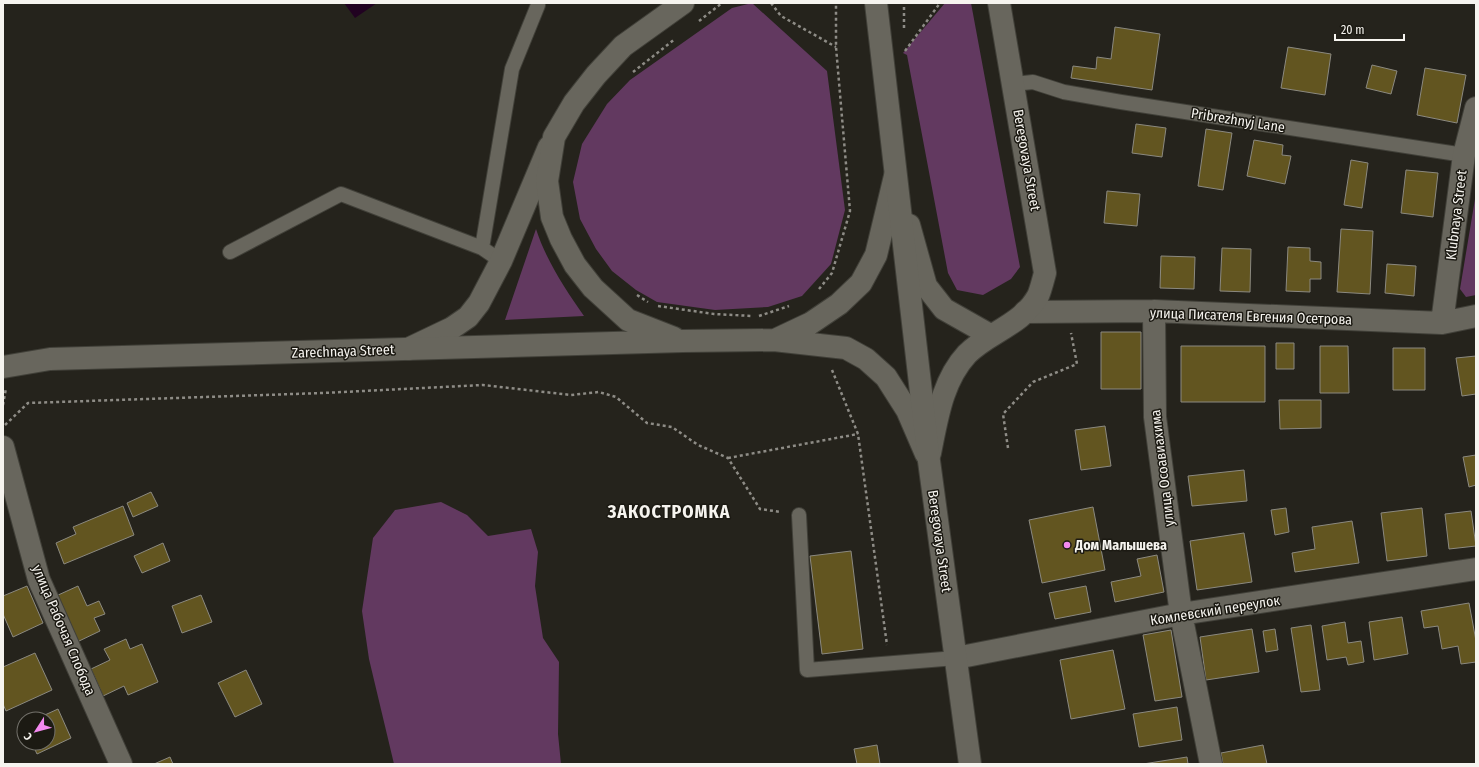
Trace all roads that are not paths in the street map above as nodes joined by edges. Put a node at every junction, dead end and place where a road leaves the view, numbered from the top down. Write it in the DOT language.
graph roads {
  1 [pos="683,3"];
  2 [pos="876,3"];
  3 [pos="999,3"];
  4 [pos="538,5"];
  5 [pos="1014,84"];
  6 [pos="1476,108"];
  7 [pos="554,137"];
  8 [pos="1464,155"];
  9 [pos="897,169"];
  10 [pos="482,248"];
  11 [pos="230,252"];
  12 [pos="501,261"];
  13 [pos="1154,311"];
  14 [pos="1025,312"];
  15 [pos="1476,316"];
  16 [pos="1442,323"];
  17 [pos="990,335"];
  18 [pos="774,340"];
  19 [pos="683,341"];
  20 [pos="408,349"];
  21 [pos="3,367"];
  22 [pos="3,447"];
  23 [pos="929,460"];
  24 [pos="799,515"];
  25 [pos="1476,569"];
  26 [pos="1181,614"];
  27 [pos="956,658"];
  28 [pos="121,764"];
  29 [pos="970,764"];
  30 [pos="1211,764"];
  1 -- 7 [label="street"];
  2 -- 9 [label="street"];
  3 -- 5 [label="street, Beregovaya Street"];
  4 -- 10 [label="lane"];
  5 -- 8 [label="lane, Pribrezhnyj Lane"];
  5 -- 14 [label="street, Beregovaya Street"];
  6 -- 8 [label="street, Klubnaya Street"];
  7 -- 12 [label="street"];
  7 -- 19 [label="street"];
  8 -- 16 [label="street, Klubnaya Street"];
  9 -- 17 [label="street"];
  9 -- 18 [label="street"];
  9 -- 23 [label="street"];
  10 -- 11 [label="lane"];
  10 -- 12 [label="lane"];
  12 -- 20 [label="street"];
  13 -- 14 [label="street, улица Писателя Евгения Осетрова"];
  13 -- 16 [label="street, улица Писателя Евгения Осетрова"];
  13 -- 26 [label="street, улица Осоавиахима"];
  14 -- 17 [label="street, Beregovaya Street"];
  15 -- 16 [label="street, улица Писателя Евгения Осетрова"];
  17 -- 23 [label="street, Beregovaya Street"];
  18 -- 19 [label="street, Zarechnaya Street"];
  18 -- 23 [label="street, Zarechnaya Street"];
  19 -- 20 [label="street, Zarechnaya Street"];
  20 -- 21 [label="street, Zarechnaya Street"];
  22 -- 28 [label="street, улица Рабочая Слобода"];
  23 -- 27 [label="street, Beregovaya Street"];
  24 -- 27 [label="lane"];
  25 -- 26 [label="street, Комлевский переулок"];
  26 -- 27 [label="street, Комлевский переулок"];
  26 -- 30 [label="street, улица Осоавиахима"];
  27 -- 29 [label="street, Beregovaya Street"];
}
